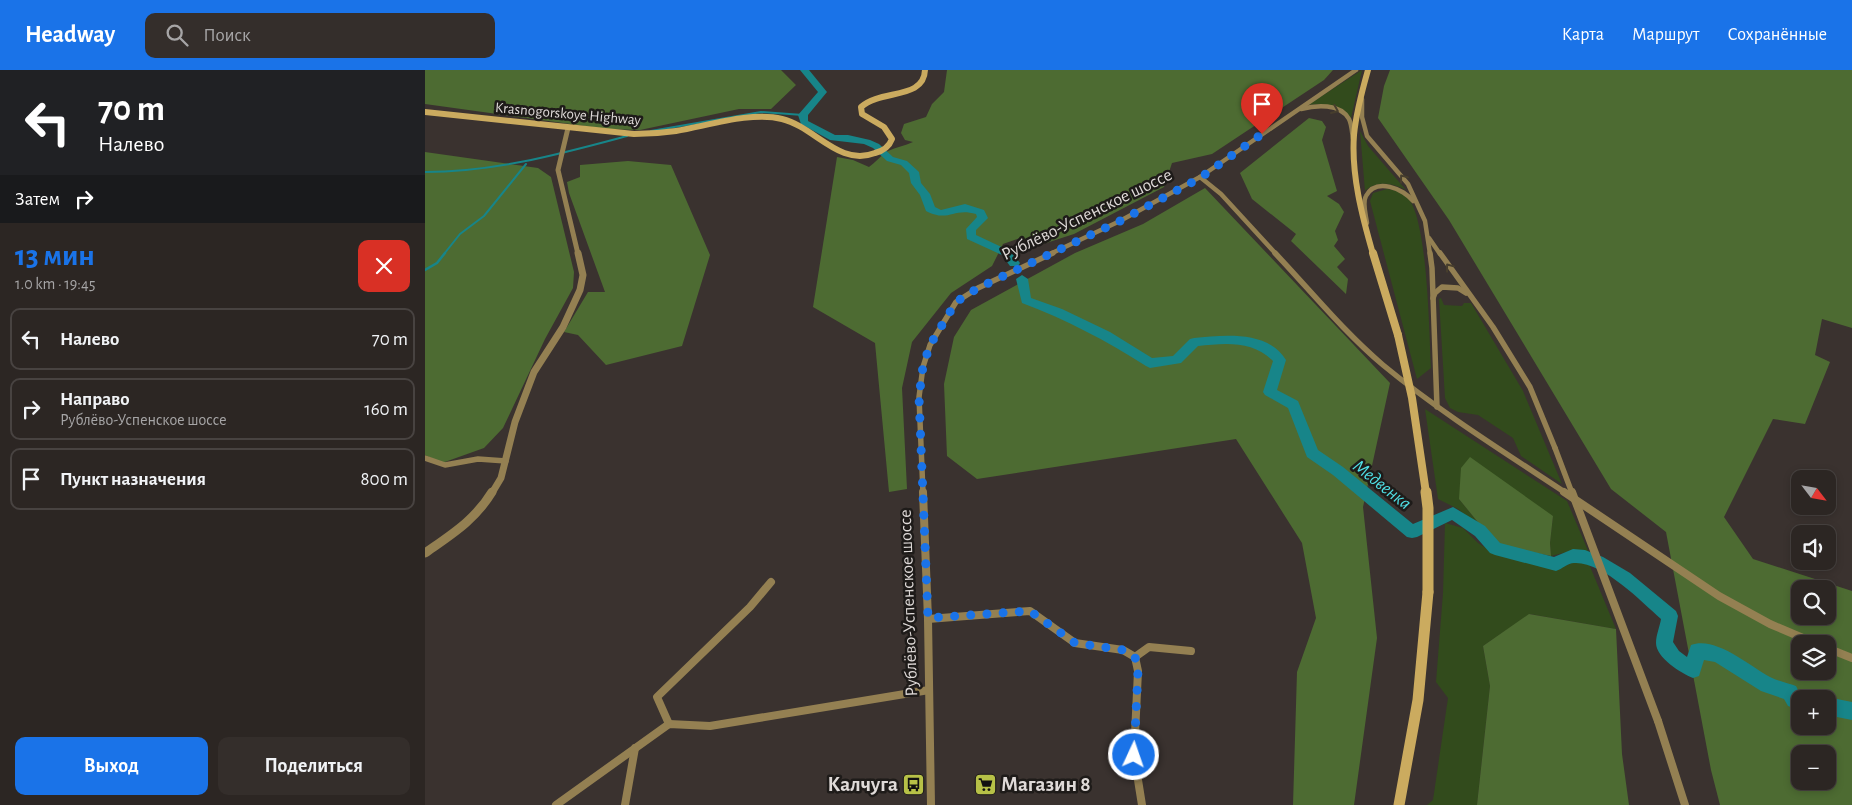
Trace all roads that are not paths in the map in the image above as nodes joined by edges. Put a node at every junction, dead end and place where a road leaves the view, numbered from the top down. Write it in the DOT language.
graph roads {
  1 [pos="925,70"];
  2 [pos="1356,70"];
  3 [pos="1368,70"];
  4 [pos="1362,96"];
  5 [pos="1295,111"];
  6 [pos="425,112"];
  7 [pos="567,128"];
  8 [pos="1354,143"];
  9 [pos="1200,178"];
  10 [pos="1425,222"];
  11 [pos="1367,229"];
  12 [pos="1428,237"];
  13 [pos="1471,296"];
  14 [pos="1433,299"];
  15 [pos="1437,407"];
  16 [pos="425,458"];
  17 [pos="506,461"];
  18 [pos="425,553"];
  19 [pos="771,582"];
  20 [pos="928,618"];
  21 [pos="1796,635"];
  22 [pos="1191,651"];
  23 [pos="1836,652"];
  24 [pos="1135,657"];
  25 [pos="1852,658"];
  26 [pos="929,690"];
  27 [pos="669,724"];
  28 [pos="635,748"];
  29 [pos="556,805"];
  30 [pos="625,805"];
  31 [pos="931,805"];
  32 [pos="1142,805"];
  33 [pos="1399,805"];
  34 [pos="1685,805"];
  1 -- 7 [label="main road, Krasnogorskoye Highway"];
  2 -- 5 [label="street, Рублёво-Успенское шоссе"];
  3 -- 4 [label="main road"];
  4 -- 8 [label="main road"];
  10 -- 4 [label="street, one-way"];
  5 -- 8 [label="street, one-way"];
  5 -- 9 [label="street, Рублёво-Успенское шоссе"];
  6 -- 7 [label="main road, Krasnogorskoye Highway"];
  7 -- 17 [label="street"];
  8 -- 11 [label="main road"];
  9 -- 15 [label="street"];
  9 -- 20 [label="street, Рублёво-Успенское шоссе"];
  10 -- 11 [label="street"];
  10 -- 12 [label="street"];
  11 -- 33 [label="main road, bridge"];
  13 -- 12 [label="street, one-way"];
  12 -- 14 [label="street"];
  13 -- 14 [label="street"];
  13 -- 34 [label="street, bridge"];
  14 -- 15 [label="street"];
  15 -- 21 [label="street"];
  16 -- 17 [label="street"];
  17 -- 18 [label="street"];
  19 -- 27 [label="street"];
  20 -- 24 [label="street"];
  20 -- 26 [label="street, Рублёво-Успенское шоссе"];
  22 -- 24 [label="street"];
  23 -- 25 [label="street"];
  24 -- 32 [label="street"];
  26 -- 27 [label="street"];
  26 -- 31 [label="street, Рублёво-Успенское шоссе"];
  27 -- 28 [label="street"];
  28 -- 29 [label="street"];
  28 -- 30 [label="street"];
}
